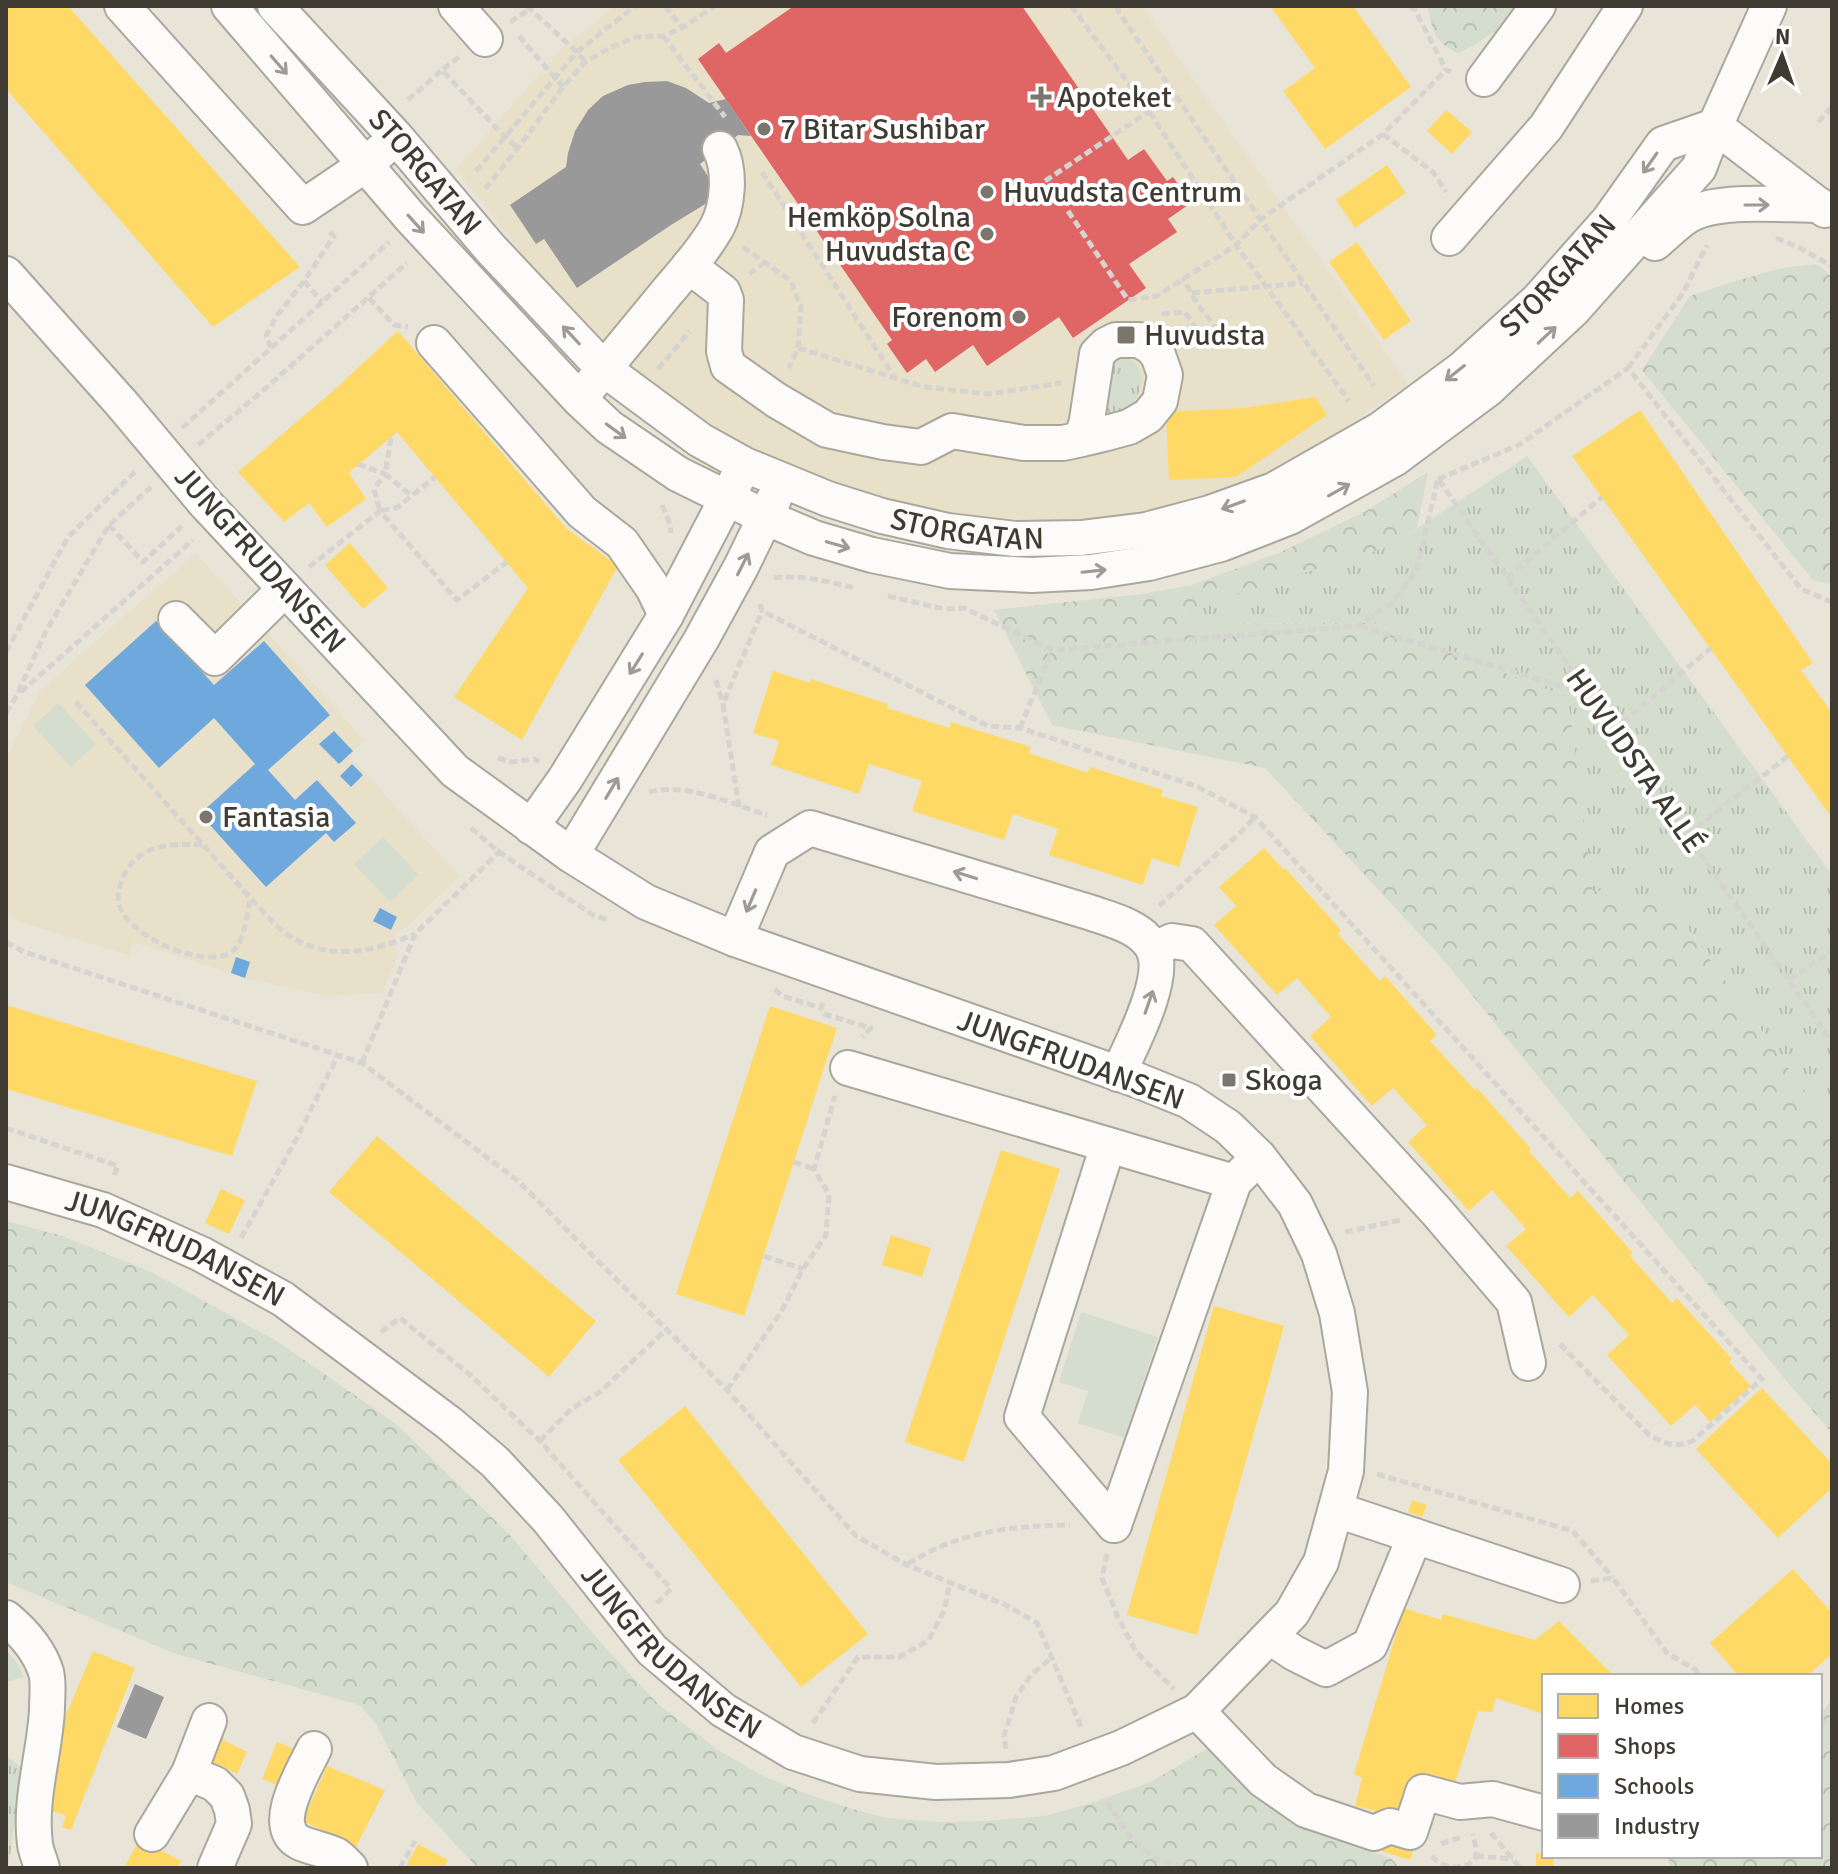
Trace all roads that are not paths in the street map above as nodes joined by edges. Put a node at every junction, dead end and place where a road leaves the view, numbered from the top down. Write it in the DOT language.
graph roads {
  1 [pos="122,6"];
  2 [pos="229,6"];
  3 [pos="275,6"];
  4 [pos="456,6"];
  5 [pos="1538,6"];
  6 [pos="1625,6"];
  7 [pos="1769,6"];
  8 [pos="496,31"];
  9 [pos="1484,79"];
  10 [pos="1715,126"];
  11 [pos="396,137"];
  12 [pos="720,149"];
  13 [pos="365,165"];
  14 [pos="1826,210"];
  15 [pos="1449,238"];
  16 [pos="689,266"];
  17 [pos="6,274"];
  18 [pos="1574,309"];
  19 [pos="434,343"];
  20 [pos="604,369"];
  21 [pos="579,399"];
  22 [pos="1082,439"];
  23 [pos="745,465"];
  24 [pos="783,481"];
  25 [pos="727,498"];
  26 [pos="765,517"];
  27 [pos="295,579"];
  28 [pos="666,615"];
  29 [pos="176,619"];
  30 [pos="531,827"];
  31 [pos="571,855"];
  32 [pos="735,939"];
  33 [pos="1144,940"];
  34 [pos="848,1068"];
  35 [pos="1118,1074"];
  36 [pos="1108,1145"];
  37 [pos="1259,1157"];
  38 [pos="6,1182"];
  39 [pos="1234,1182"];
  40 [pos="1528,1363"];
  41 [pos="1337,1510"];
  42 [pos="1415,1536"];
  43 [pos="1562,1585"];
  44 [pos="6,1618"];
  45 [pos="1270,1637"];
  46 [pos="1197,1711"];
  47 [pos="209,1721"];
  48 [pos="314,1749"];
  49 [pos="189,1773"];
  50 [pos="1542,1812"];
  51 [pos="152,1834"];
  52 [pos="304,1856"];
  53 [pos="42,1868"];
  54 [pos="215,1868"];
  55 [pos="350,1868"];
  1 -- 13 [label="street"];
  2 -- 13 [label="street, STORGATAN, one-way"];
  3 -- 11 [label="street, STORGATAN"];
  4 -- 8 [label="street"];
  5 -- 9 [label="street"];
  6 -- 15 [label="street"];
  7 -- 10 [label="street, STORGATAN"];
  10 -- 14 [label="street"];
  10 -- 18 [label="street, STORGATAN"];
  10 -- 24 [label="street, STORGATAN, one-way"];
  11 -- 13 [label="street"];
  20 -- 11 [label="street, STORGATAN, one-way"];
  12 -- 16 [label="street"];
  13 -- 21 [label="street, STORGATAN, one-way"];
  18 -- 14 [label="street, STORGATAN, one-way"];
  16 -- 20 [label="street"];
  16 -- 22 [label="street"];
  17 -- 27 [label="street, JUNGFRUDANSEN, bridge"];
  26 -- 18 [label="street, STORGATAN, one-way"];
  19 -- 28 [label="street"];
  20 -- 21 [label="street"];
  20 -- 23 [label="street, STORGATAN"];
  21 -- 25 [label="street, STORGATAN, one-way"];
  23 -- 24 [label="street, STORGATAN"];
  23 -- 25 [label="street"];
  24 -- 26 [label="street"];
  25 -- 26 [label="street, STORGATAN"];
  25 -- 28 [label="street"];
  31 -- 26 [label="street, one-way"];
  27 -- 29 [label="street"];
  27 -- 30 [label="street, JUNGFRUDANSEN"];
  28 -- 30 [label="street, one-way"];
  30 -- 31 [label="street, JUNGFRUDANSEN"];
  31 -- 32 [label="street, JUNGFRUDANSEN"];
  33 -- 32 [label="street, one-way"];
  32 -- 35 [label="street, JUNGFRUDANSEN"];
  35 -- 33 [label="street, one-way"];
  33 -- 40 [label="street"];
  34 -- 36 [label="street"];
  35 -- 37 [label="street, JUNGFRUDANSEN"];
  36 -- 39 [label="street"];
  36 -- 39 [label="street"];
  37 -- 39 [label="street"];
  37 -- 41 [label="street, JUNGFRUDANSEN"];
  38 -- 46 [label="street, JUNGFRUDANSEN"];
  41 -- 42 [label="street"];
  41 -- 45 [label="street, JUNGFRUDANSEN"];
  42 -- 43 [label="street"];
  42 -- 45 [label="street"];
  44 -- 53 [label="street"];
  45 -- 46 [label="street, JUNGFRUDANSEN"];
  46 -- 50 [label="street"];
  47 -- 49 [label="street"];
  48 -- 52 [label="street"];
  49 -- 51 [label="street"];
  49 -- 54 [label="street"];
  52 -- 55 [label="street"];
}
